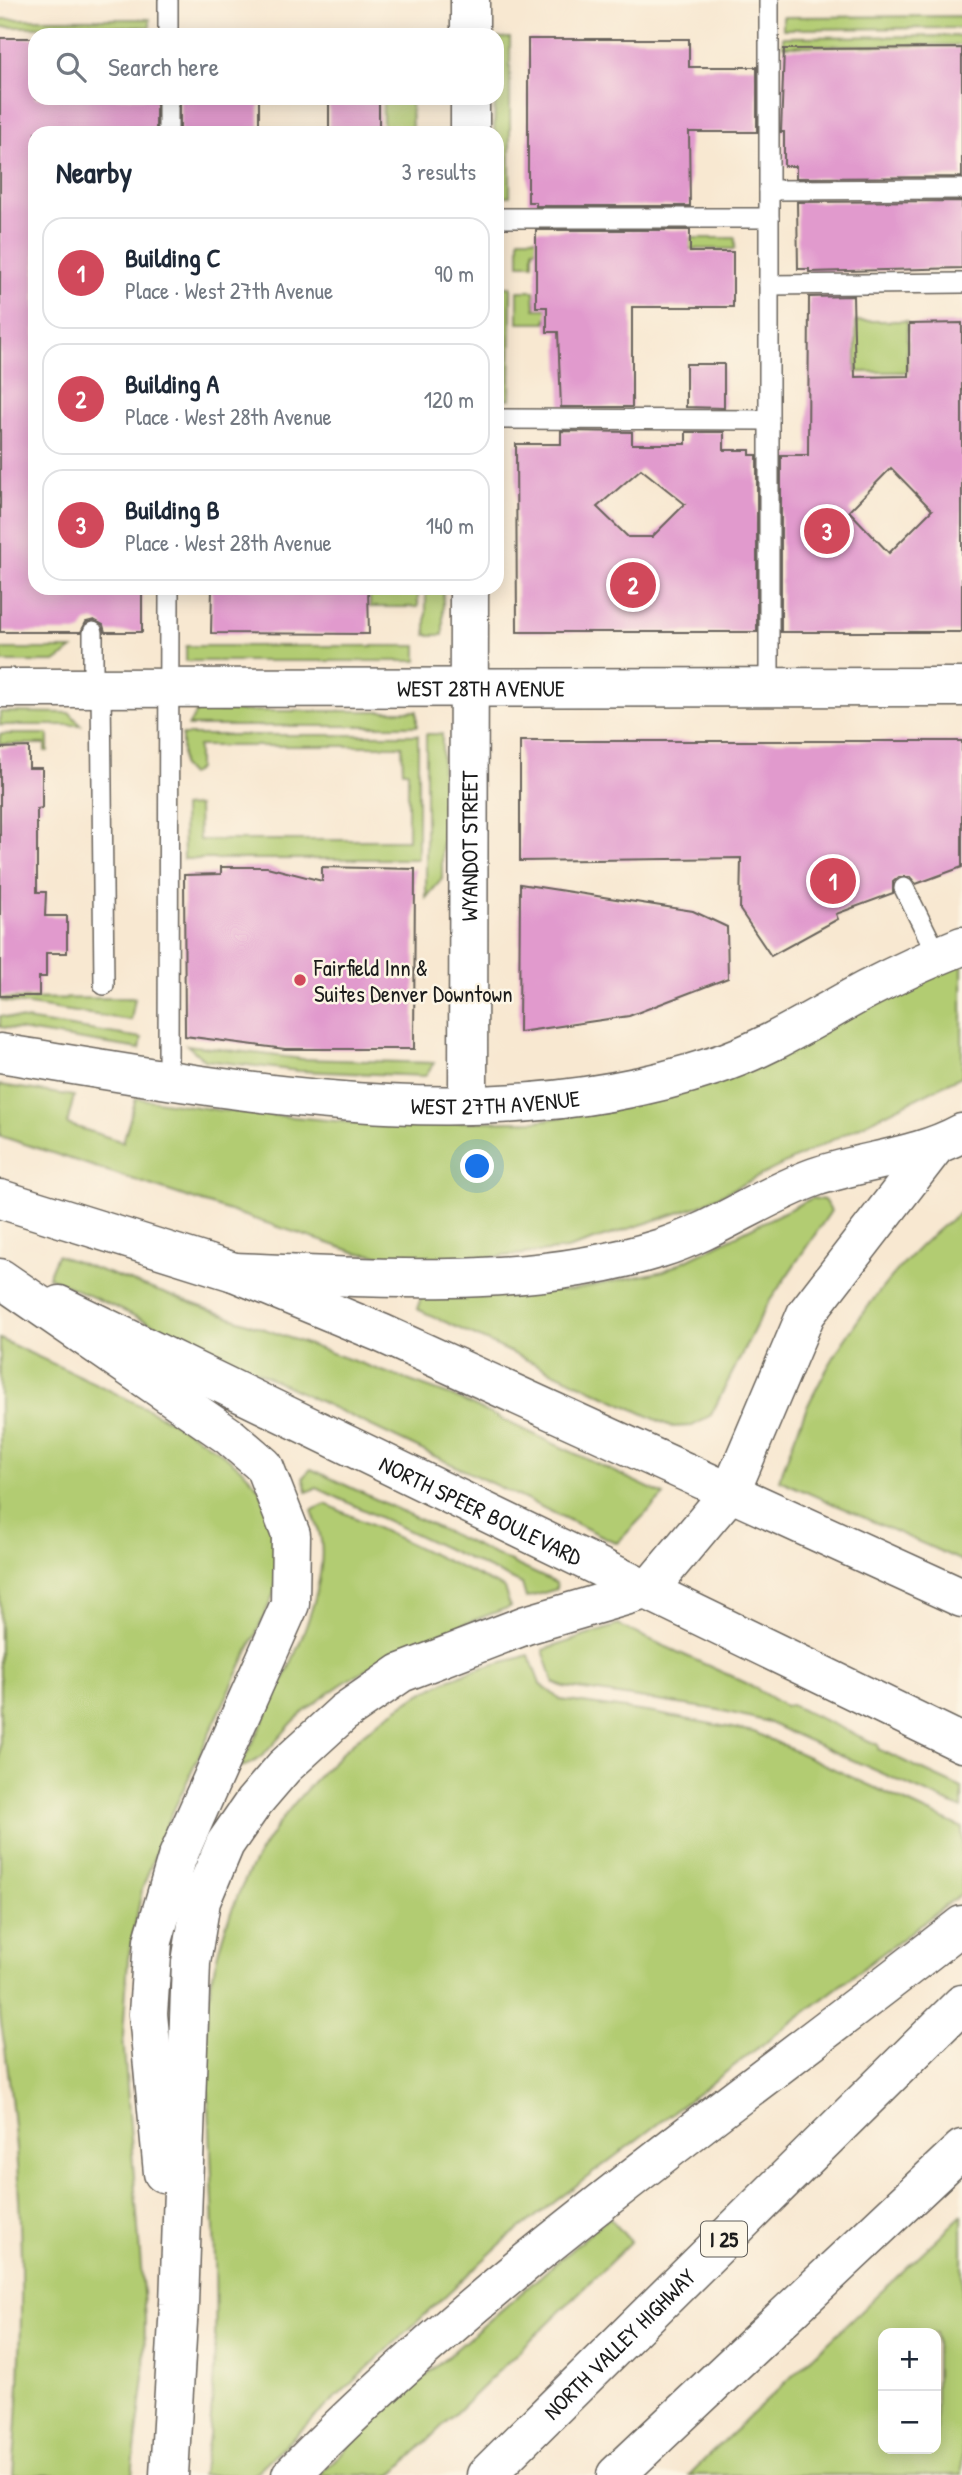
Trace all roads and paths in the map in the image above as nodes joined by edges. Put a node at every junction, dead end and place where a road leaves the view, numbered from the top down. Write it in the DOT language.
graph roads {
  1 [pos="168,0"];
  2 [pos="470,0"];
  3 [pos="769,0"];
  4 [pos="168,28"];
  5 [pos="470,28"];
  6 [pos="168,105"];
  7 [pos="470,105"];
  8 [pos="168,126"];
  9 [pos="470,126"];
  10 [pos="962,189"];
  11 [pos="769,190"];
  12 [pos="504,218"];
  13 [pos="769,218"];
  14 [pos="962,283"];
  15 [pos="769,285"];
  16 [pos="504,419"];
  17 [pos="769,420"];
  18 [pos="169,595"];
  19 [pos="469,595"];
  20 [pos="93,632"];
  21 [pos="769,687"];
  22 [pos="962,687"];
  23 [pos="0,688"];
  24 [pos="97,688"];
  25 [pos="168,688"];
  26 [pos="469,688"];
  27 [pos="904,888"];
  28 [pos="950,951"];
  29 [pos="104,985"];
  30 [pos="0,1053"];
  31 [pos="168,1079"];
  32 [pos="468,1105"];
  33 [pos="949,1140"];
  34 [pos="0,1199"];
  35 [pos="233,1272"];
  36 [pos="0,1277"];
  37 [pos="731,1491"];
  38 [pos="649,1589"];
  39 [pos="962,1598"];
  40 [pos="962,1743"];
  41 [pos="962,1925"];
  42 [pos="962,2004"];
  43 [pos="962,2149"];
  44 [pos="179,2304"];
  45 [pos="169,2475"];
  46 [pos="291,2475"];
  47 [pos="486,2475"];
  48 [pos="616,2475"];
  1 -- 4 [label="lane"];
  2 -- 5 [label="main road"];
  3 -- 11 [label="lane"];
  6 -- 8 [label="lane"];
  7 -- 9 [label="main road"];
  10 -- 11 [label="lane"];
  11 -- 13 [label="lane"];
  12 -- 13 [label="lane"];
  13 -- 15 [label="lane"];
  14 -- 15 [label="lane"];
  15 -- 17 [label="lane"];
  16 -- 17 [label="lane"];
  17 -- 21 [label="lane"];
  18 -- 25 [label="lane"];
  19 -- 26 [label="main road, WYANDOT STREET"];
  20 -- 24 [label="lane"];
  21 -- 22 [label="main road, WEST 28TH AVENUE"];
  21 -- 26 [label="main road, WEST 28TH AVENUE"];
  23 -- 24 [label="main road, WEST 28TH AVENUE"];
  24 -- 25 [label="main road, WEST 28TH AVENUE"];
  24 -- 29 [label="lane"];
  25 -- 26 [label="main road, WEST 28TH AVENUE"];
  25 -- 31 [label="lane"];
  26 -- 32 [label="main road, WYANDOT STREET"];
  27 -- 28 [label="lane"];
  28 -- 32 [label="main road, WEST 27TH AVENUE"];
  30 -- 31 [label="main road, WEST 27TH AVENUE"];
  31 -- 32 [label="main road, WEST 27TH AVENUE"];
  33 -- 35 [label="main road"];
  33 -- 37 [label="main road"];
  34 -- 35 [label="main road"];
  35 -- 37 [label="main road"];
  36 -- 38 [label="main road, NORTH SPEER BOULEVARD"];
  36 -- 44 [label="main road"];
  37 -- 38 [label="main road"];
  37 -- 39 [label="main road"];
  38 -- 40 [label="main road, NORTH SPEER BOULEVARD"];
  38 -- 44 [label="main road"];
  41 -- 46 [label="main road"];
  42 -- 47 [label="main road, NORTH VALLEY HIGHWAY / I 25"];
  43 -- 48 [label="main road"];
  44 -- 45 [label="main road"];
}
